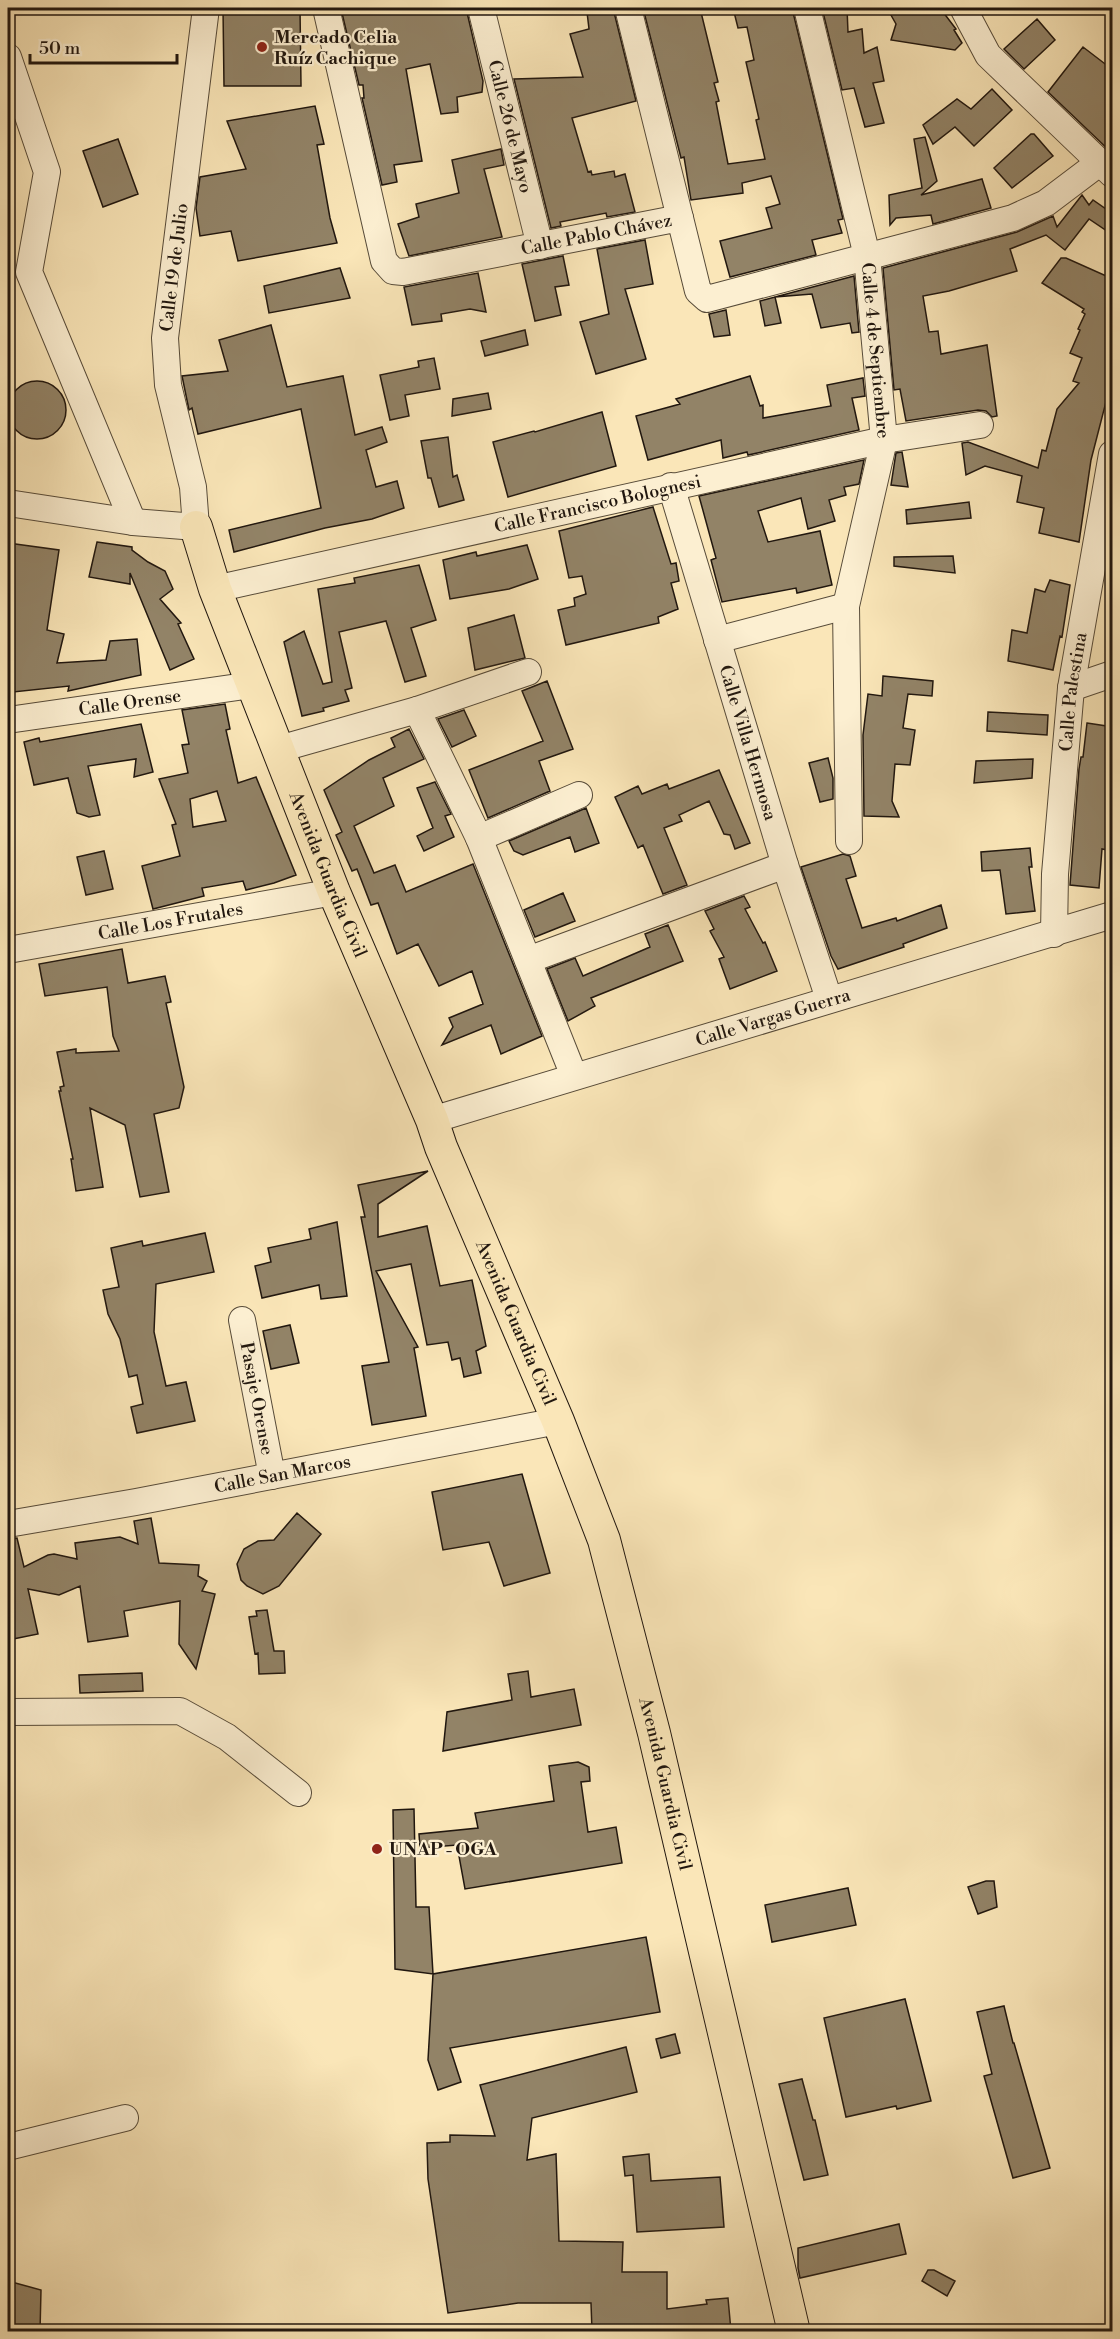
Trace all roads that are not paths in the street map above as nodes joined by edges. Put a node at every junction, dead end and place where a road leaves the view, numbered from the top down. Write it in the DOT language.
graph roads {
  1 [pos="206,8"];
  2 [pos="327,8"];
  3 [pos="481,8"];
  4 [pos="628,8"];
  5 [pos="807,8"];
  6 [pos="963,8"];
  7 [pos="8,57"];
  8 [pos="1106,168"];
  9 [pos="680,218"];
  10 [pos="540,246"];
  11 [pos="867,256"];
  12 [pos="980,425"];
  13 [pos="884,440"];
  14 [pos="1113,453"];
  15 [pos="671,486"];
  16 [pos="8,502"];
  17 [pos="133,522"];
  18 [pos="196,527"];
  19 [pos="215,589"];
  20 [pos="846,606"];
  21 [pos="717,640"];
  22 [pos="528,672"];
  23 [pos="1113,674"];
  24 [pos="252,686"];
  25 [pos="1071,688"];
  26 [pos="417,710"];
  27 [pos="8,720"];
  28 [pos="279,749"];
  29 [pos="579,795"];
  30 [pos="479,838"];
  31 [pos="849,841"];
  32 [pos="785,865"];
  33 [pos="334,892"];
  34 [pos="1113,915"];
  35 [pos="1054,934"];
  36 [pos="8,950"];
  37 [pos="528,960"];
  38 [pos="829,999"];
  39 [pos="574,1077"];
  40 [pos="432,1120"];
  41 [pos="242,1320"];
  42 [pos="558,1421"];
  43 [pos="272,1476"];
  44 [pos="8,1524"];
  45 [pos="8,1714"];
  46 [pos="298,1793"];
  47 [pos="125,2118"];
  48 [pos="8,2147"];
  49 [pos="794,2331"];
  1 -- 18 [label="street, Calle 19 de Julio"];
  2 -- 10 [label="street, Calle Pablo Chávez"];
  3 -- 10 [label="street, Calle 26 de Mayo"];
  4 -- 9 [label="street"];
  5 -- 11 [label="street, Calle 4 de Septiembre"];
  6 -- 8 [label="street"];
  7 -- 17 [label="street"];
  8 -- 11 [label="street, Calle Pablo Chávez"];
  9 -- 10 [label="street, Calle Pablo Chávez"];
  9 -- 11 [label="street, Calle Pablo Chávez"];
  11 -- 13 [label="street, Calle 4 de Septiembre"];
  12 -- 13 [label="street, Calle Francisco Bolognesi"];
  13 -- 15 [label="street, Calle Francisco Bolognesi"];
  13 -- 20 [label="street, Calle 4 de Septiembre"];
  14 -- 25 [label="street, Calle Palestina"];
  15 -- 19 [label="street, Calle Francisco Bolognesi"];
  15 -- 21 [label="street, Calle Villa Hermosa"];
  16 -- 17 [label="street"];
  17 -- 18 [label="street"];
  18 -- 19 [label="main road, Avenida Guardia Civil"];
  19 -- 24 [label="main road, Avenida Guardia Civil"];
  20 -- 21 [label="street"];
  20 -- 31 [label="street, Calle 4 de Septiembre"];
  21 -- 32 [label="street, Calle Villa Hermosa"];
  22 -- 26 [label="street"];
  23 -- 25 [label="street"];
  24 -- 27 [label="street, Calle Orense"];
  24 -- 28 [label="main road, Avenida Guardia Civil"];
  25 -- 35 [label="street, Calle Palestina"];
  26 -- 28 [label="street"];
  26 -- 30 [label="street"];
  28 -- 33 [label="main road, Avenida Guardia Civil"];
  29 -- 30 [label="street"];
  30 -- 37 [label="street"];
  32 -- 37 [label="street"];
  32 -- 38 [label="street, Calle Villa Hermosa"];
  33 -- 36 [label="street, Calle Los Frutales"];
  33 -- 40 [label="main road, Avenida Guardia Civil"];
  34 -- 35 [label="street, Calle Vargas Guerra"];
  35 -- 38 [label="street, Calle Vargas Guerra"];
  37 -- 39 [label="street"];
  38 -- 39 [label="street, Calle Vargas Guerra"];
  39 -- 40 [label="street, Calle Vargas Guerra"];
  40 -- 42 [label="main road, Avenida Guardia Civil"];
  41 -- 43 [label="street, Pasaje Orense"];
  42 -- 43 [label="street, Calle San Marcos"];
  42 -- 49 [label="main road, Avenida Guardia Civil"];
  43 -- 44 [label="street, Calle San Marcos"];
  45 -- 46 [label="street"];
  47 -- 48 [label="street"];
}
